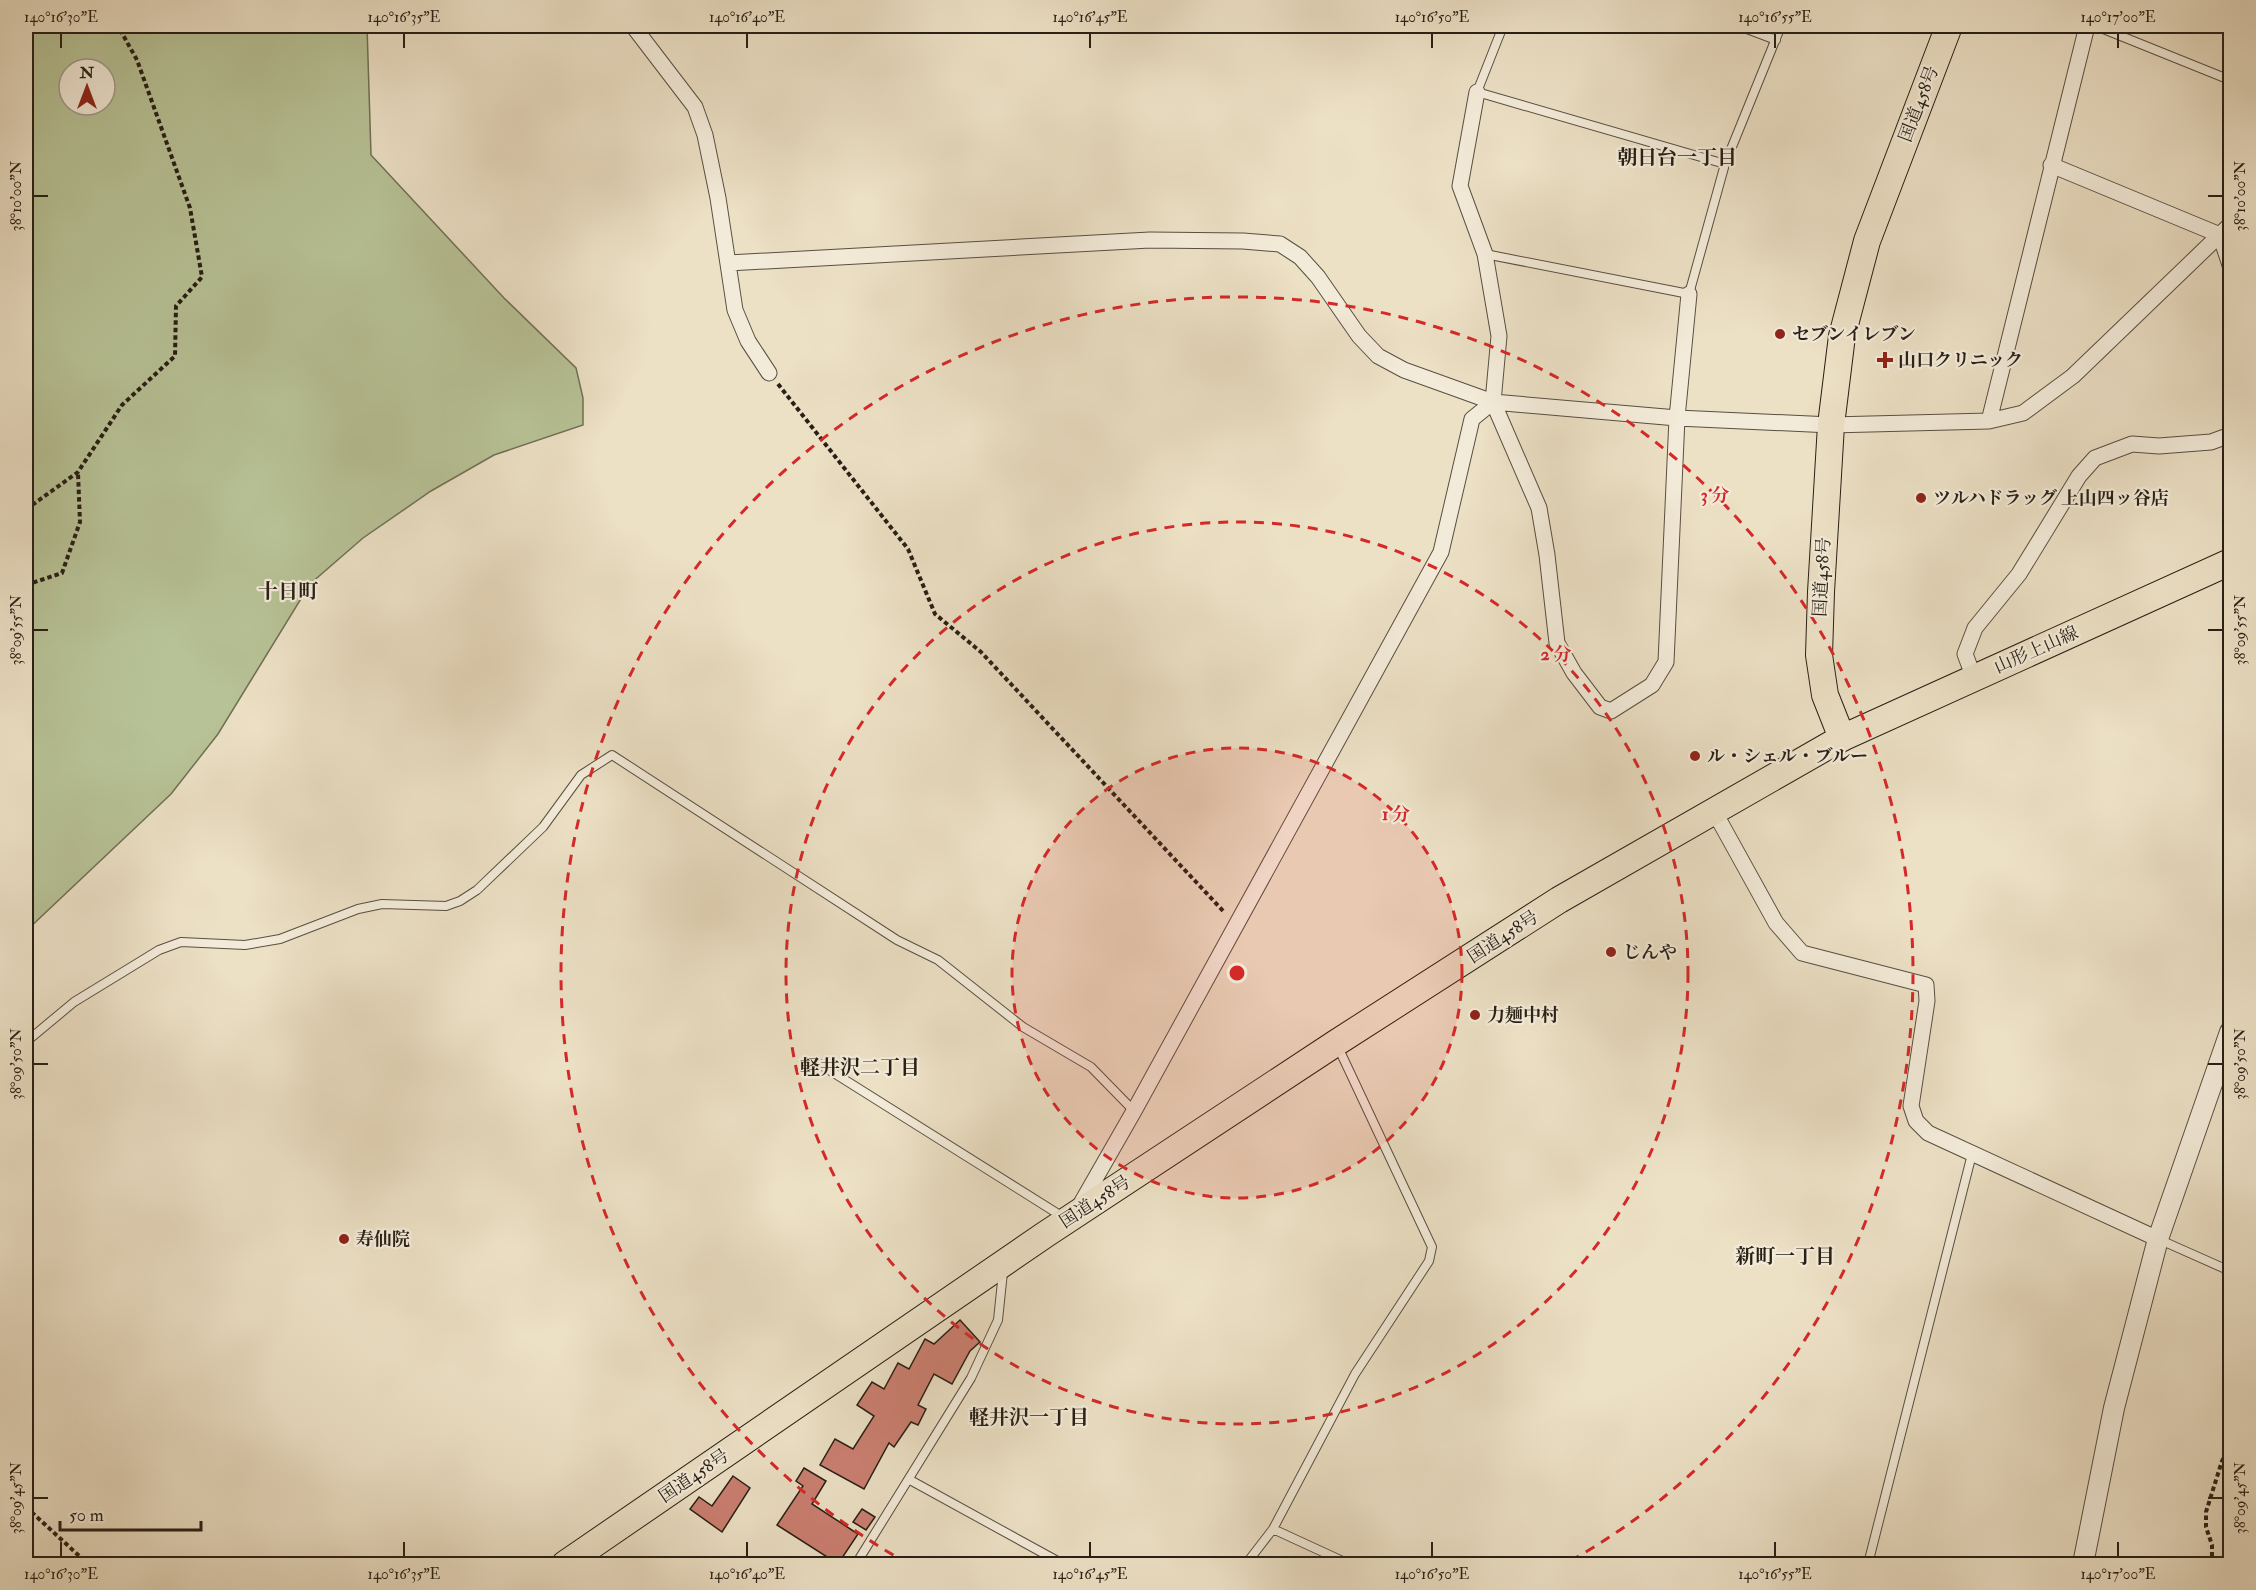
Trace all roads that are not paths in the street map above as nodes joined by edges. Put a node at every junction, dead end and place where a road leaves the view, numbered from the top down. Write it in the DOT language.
graph roads {
  1 [pos="633,26"];
  2 [pos="1503,26"];
  3 [pos="1739,26"];
  4 [pos="1781,26"];
  5 [pos="1949,26"];
  6 [pos="2087,26"];
  7 [pos="2097,26"];
  8 [pos="1776,40"];
  9 [pos="2230,80"];
  10 [pos="1477,92"];
  11 [pos="1725,164"];
  12 [pos="2051,165"];
  13 [pos="2225,230"];
  14 [pos="1485,254"];
  15 [pos="728,263"];
  16 [pos="2230,265"];
  17 [pos="1689,294"];
  18 [pos="769,373"];
  19 [pos="1493,402"];
  20 [pos="1677,418"];
  21 [pos="1989,421"];
  22 [pos="1831,425"];
  23 [pos="2230,435"];
  24 [pos="2230,562"];
  25 [pos="1974,678"];
  26 [pos="1842,738"];
  27 [pos="1714,811"];
  28 [pos="2230,1032"];
  29 [pos="26,1042"];
  30 [pos="1336,1043"];
  31 [pos="818,1063"];
  32 [pos="1134,1111"];
  33 [pos="1972,1154"];
  34 [pos="1071,1218"];
  35 [pos="2158,1239"];
  36 [pos="1004,1263"];
  37 [pos="2230,1271"];
  38 [pos="910,1480"];
  39 [pos="1273,1529"];
  40 [pos="565,1564"];
  41 [pos="856,1564"];
  42 [pos="1063,1564"];
  43 [pos="1246,1564"];
  44 [pos="1349,1564"];
  45 [pos="1868,1564"];
  46 [pos="2083,1564"];
  1 -- 15 [label="street"];
  2 -- 10 [label="lane"];
  3 -- 8 [label="lane"];
  4 -- 8 [label="lane"];
  5 -- 22 [label="main road, 国道458号"];
  6 -- 12 [label="street"];
  7 -- 9 [label="lane"];
  8 -- 11 [label="lane"];
  10 -- 11 [label="lane"];
  10 -- 14 [label="street"];
  11 -- 17 [label="lane"];
  12 -- 13 [label="street"];
  12 -- 21 [label="street"];
  13 -- 16 [label="street"];
  13 -- 21 [label="street"];
  14 -- 17 [label="lane"];
  14 -- 19 [label="street"];
  15 -- 18 [label="street"];
  15 -- 19 [label="street"];
  17 -- 20 [label="street"];
  19 -- 20 [label="street"];
  19 -- 20 [label="street"];
  19 -- 32 [label="street"];
  20 -- 22 [label="street"];
  21 -- 22 [label="street"];
  22 -- 26 [label="main road, 国道458号"];
  23 -- 25 [label="street"];
  24 -- 25 [label="main road, 山形上山線"];
  25 -- 26 [label="main road, 山形上山線"];
  26 -- 27 [label="main road, 国道458号"];
  27 -- 30 [label="main road, 国道458号"];
  27 -- 33 [label="street"];
  28 -- 35 [label="street"];
  29 -- 32 [label="lane"];
  30 -- 34 [label="main road, 国道458号"];
  30 -- 39 [label="lane"];
  31 -- 34 [label="lane"];
  32 -- 34 [label="street"];
  33 -- 35 [label="street"];
  33 -- 45 [label="lane"];
  34 -- 36 [label="main road, 国道458号"];
  35 -- 37 [label="lane"];
  35 -- 46 [label="street"];
  36 -- 38 [label="lane"];
  36 -- 40 [label="main road, 国道458号"];
  38 -- 41 [label="lane"];
  38 -- 42 [label="lane"];
  39 -- 43 [label="lane"];
  39 -- 44 [label="lane"];
}
